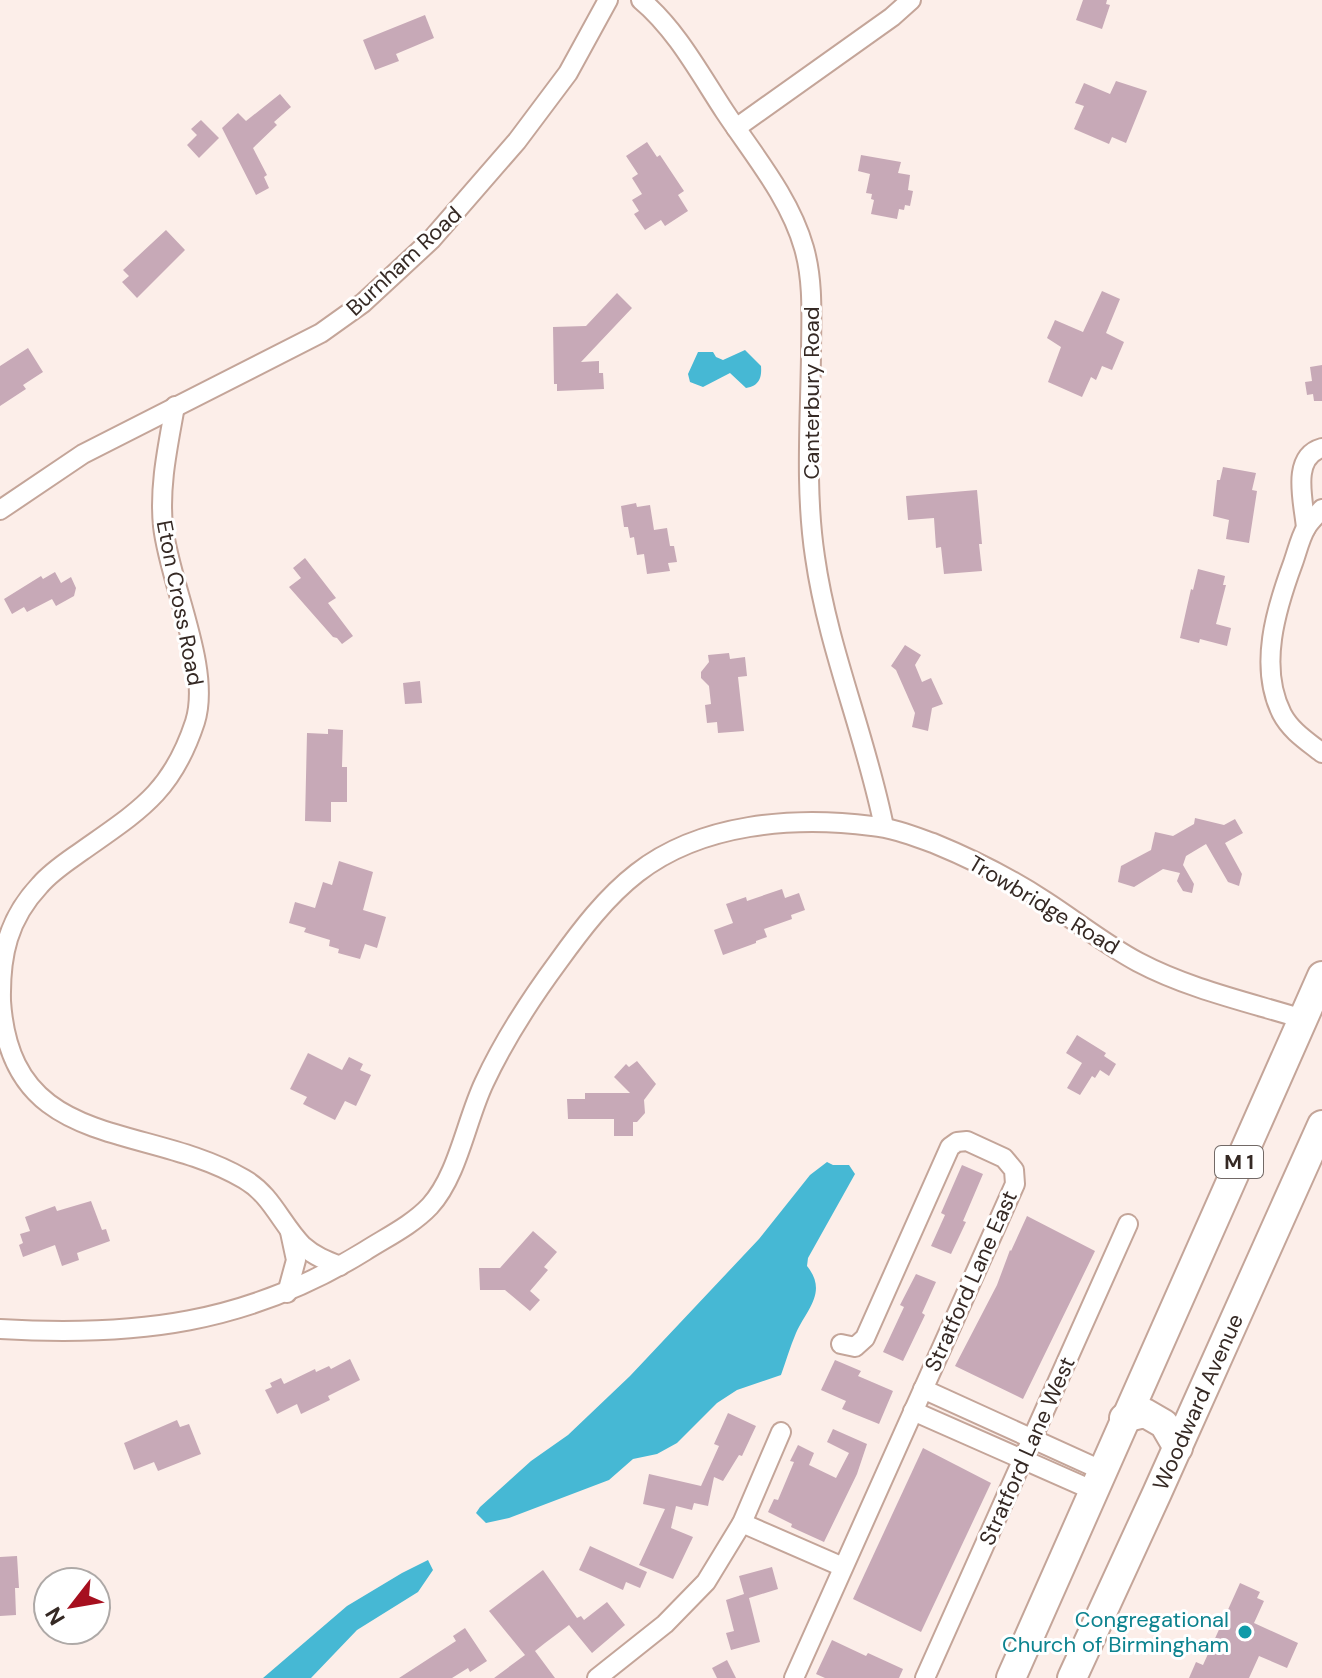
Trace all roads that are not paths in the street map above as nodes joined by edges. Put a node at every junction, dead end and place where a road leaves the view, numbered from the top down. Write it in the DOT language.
graph roads {
  1 [pos="608,0"];
  2 [pos="641,0"];
  3 [pos="911,0"];
  4 [pos="736,128"];
  5 [pos="175,406"];
  6 [pos="1322,448"];
  7 [pos="1322,509"];
  8 [pos="0,510"];
  9 [pos="1306,528"];
  10 [pos="1317,747"];
  11 [pos="884,827"];
  12 [pos="1322,976"];
  13 [pos="1303,1019"];
  14 [pos="1322,1125"];
  15 [pos="1128,1224"];
  16 [pos="287,1226"];
  17 [pos="340,1266"];
  18 [pos="287,1293"];
  19 [pos="0,1329"];
  20 [pos="841,1344"];
  21 [pos="923,1389"];
  22 [pos="913,1411"];
  23 [pos="1124,1418"];
  24 [pos="781,1432"];
  25 [pos="1032,1439"];
  26 [pos="1178,1448"];
  27 [pos="1023,1459"];
  28 [pos="1097,1480"];
  29 [pos="742,1523"];
  30 [pos="843,1567"];
  31 [pos="597,1678"];
  32 [pos="794,1678"];
  33 [pos="925,1678"];
  34 [pos="1011,1678"];
  35 [pos="1072,1678"];
  1 -- 5 [label="street, Burnham Road"];
  2 -- 4 [label="street, Canterbury Road"];
  3 -- 4 [label="street"];
  4 -- 11 [label="street, Canterbury Road"];
  5 -- 8 [label="street, Burnham Road"];
  5 -- 16 [label="street, Eton Cross Road"];
  6 -- 9 [label="street"];
  7 -- 9 [label="street"];
  9 -- 10 [label="street"];
  11 -- 13 [label="street, Trowbridge Road"];
  11 -- 17 [label="street, Trowbridge Road"];
  12 -- 13 [label="main road, M 1"];
  13 -- 23 [label="main road, M 1"];
  14 -- 26 [label="main road, Woodward Avenue / M 1"];
  15 -- 25 [label="street, Stratford Lane West"];
  16 -- 17 [label="street, Eton Cross Road"];
  16 -- 18 [label="street, Eton Cross Road"];
  17 -- 18 [label="street, Trowbridge Road"];
  18 -- 19 [label="street, Trowbridge Road"];
  20 -- 21 [label="street, Stratford Lane East"];
  21 -- 22 [label="street, Stratford Lane East"];
  21 -- 25 [label="street"];
  22 -- 27 [label="street"];
  22 -- 30 [label="street, Stratford Lane East"];
  23 -- 26 [label="main road"];
  23 -- 28 [label="main road, M 1"];
  24 -- 29 [label="street"];
  25 -- 27 [label="street, Stratford Lane West"];
  25 -- 28 [label="street"];
  26 -- 35 [label="main road, Woodward Avenue / M 1"];
  27 -- 28 [label="street"];
  27 -- 33 [label="street, Stratford Lane West"];
  28 -- 34 [label="main road, M 1"];
  29 -- 30 [label="street"];
  29 -- 31 [label="street"];
  30 -- 32 [label="street, Stratford Lane East"];
}
